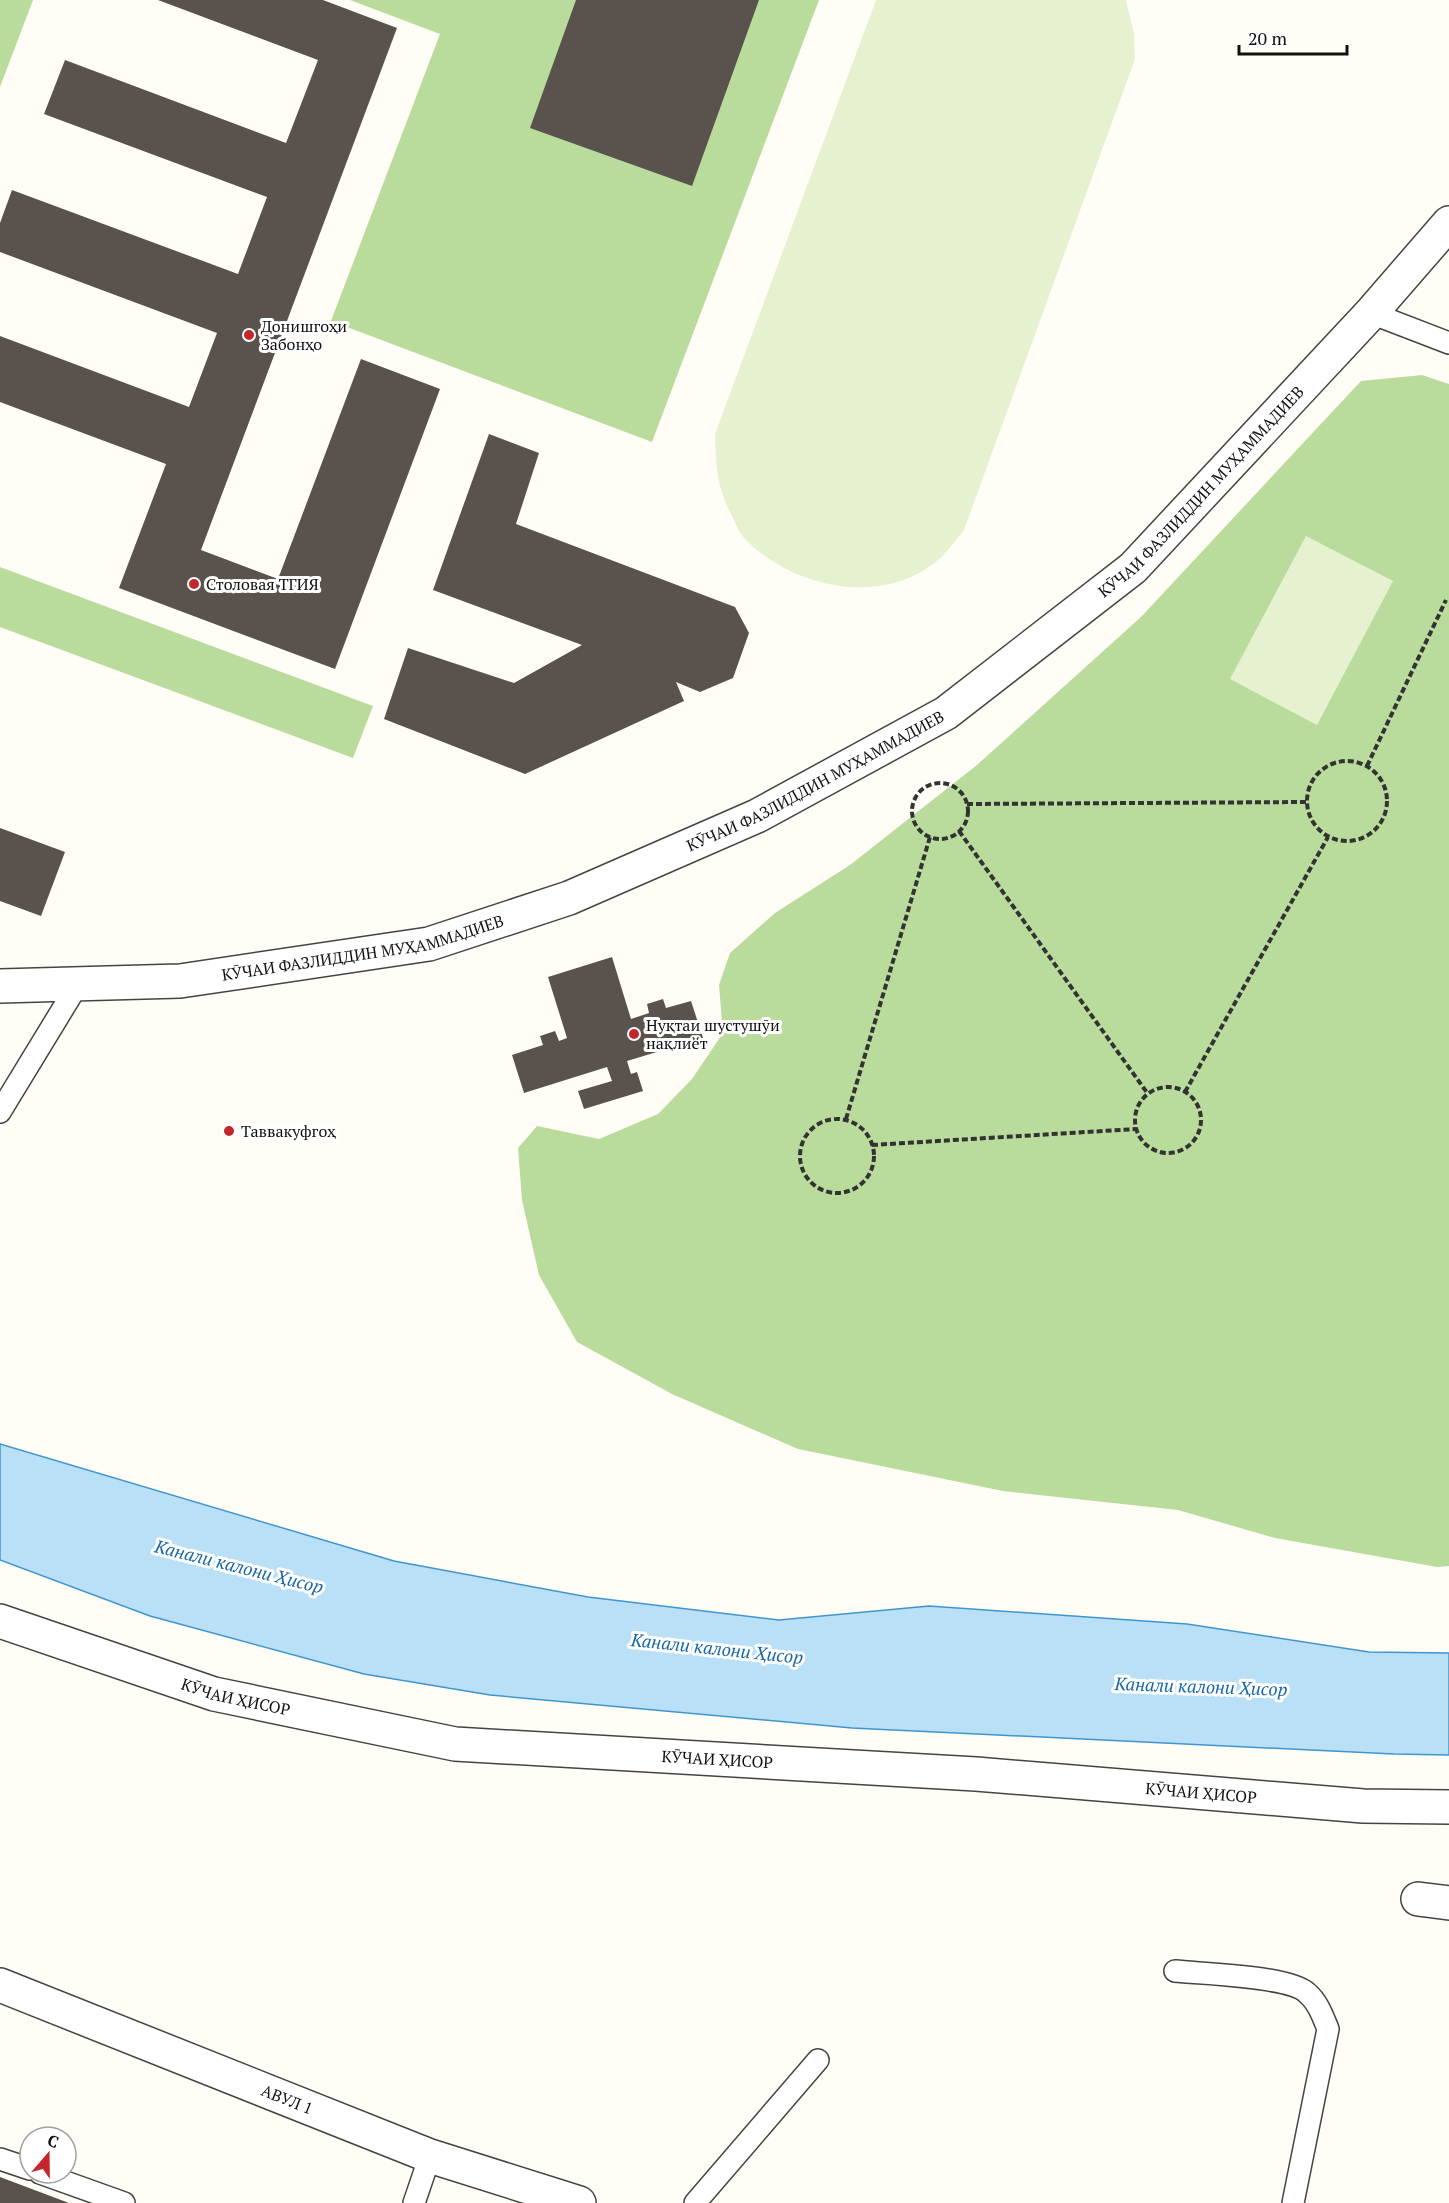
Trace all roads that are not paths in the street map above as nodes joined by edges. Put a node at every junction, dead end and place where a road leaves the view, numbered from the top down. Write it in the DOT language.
graph roads {
  1 [pos="1449,223"];
  2 [pos="1371,313"];
  3 [pos="1449,343"];
  4 [pos="78,984"];
  5 [pos="0,986"];
  6 [pos="0,1112"];
  7 [pos="0,1621"];
  8 [pos="1449,1807"];
  9 [pos="1175,1971"];
  10 [pos="0,1985"];
  11 [pos="818,2060"];
  12 [pos="430,2156"];
  13 [pos="0,2159"];
  14 [pos="18,2165"];
  15 [pos="74,2185"];
  16 [pos="124,2203"];
  17 [pos="414,2203"];
  18 [pos="579,2203"];
  19 [pos="696,2203"];
  20 [pos="1293,2203"];
  1 -- 2 [label="street, КӮЧАИ ФАЗЛИДДИН МУҲАММАДИЕВ"];
  2 -- 3 [label="lane"];
  2 -- 4 [label="street, КӮЧАИ ФАЗЛИДДИН МУҲАММАДИЕВ"];
  4 -- 5 [label="street, КӮЧАИ ФАЗЛИДДИН МУҲАММАДИЕВ"];
  4 -- 6 [label="lane"];
  7 -- 8 [label="street, КӮЧАИ ҲИСОР"];
  9 -- 20 [label="lane"];
  10 -- 12 [label="street, АВУЛ 1"];
  11 -- 19 [label="lane"];
  12 -- 17 [label="lane"];
  12 -- 18 [label="street, АВУЛ 1"];
  13 -- 14 [label="lane"];
  15 -- 16 [label="lane"];
}
